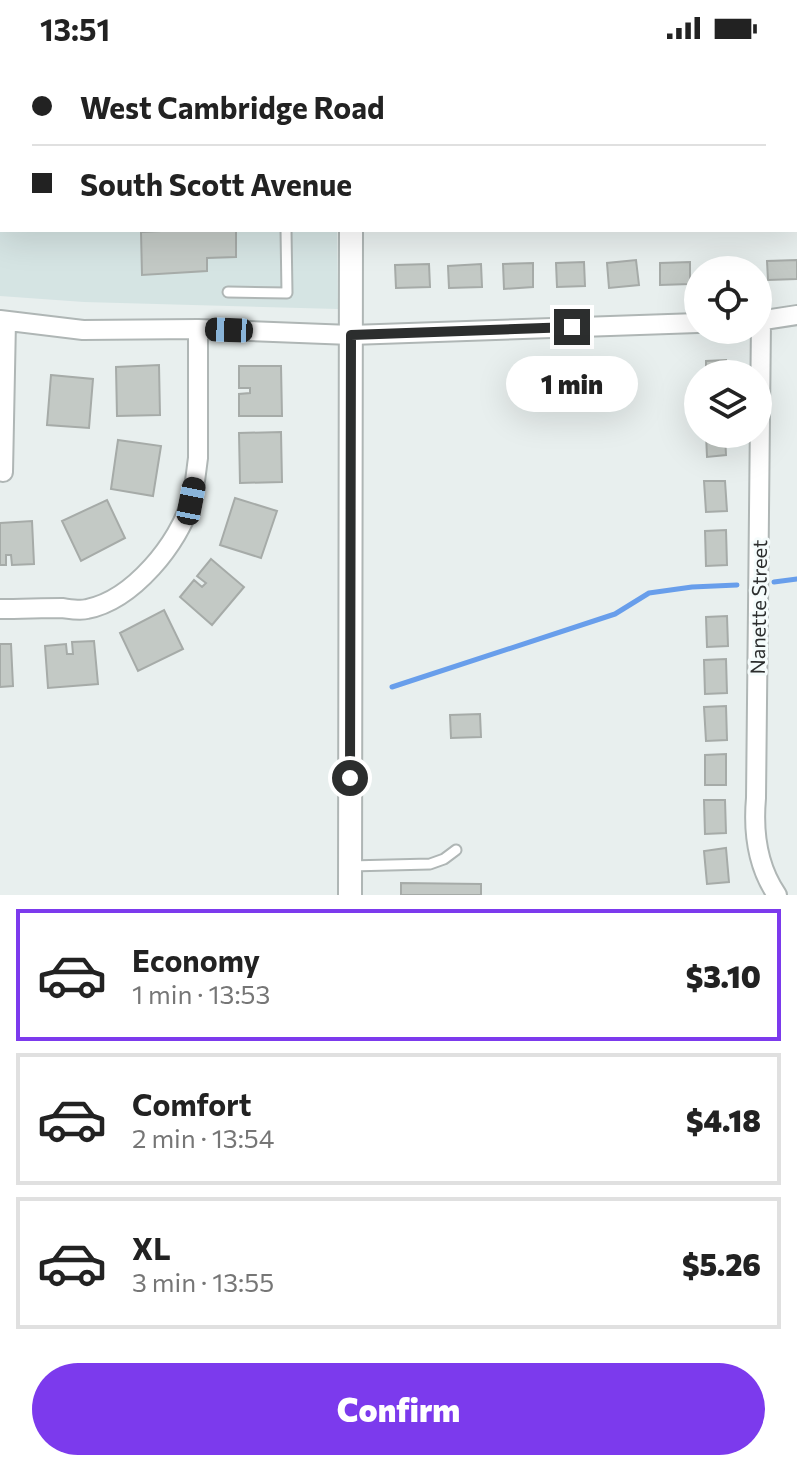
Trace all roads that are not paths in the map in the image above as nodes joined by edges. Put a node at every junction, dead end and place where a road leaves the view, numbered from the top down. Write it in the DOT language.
graph roads {
  1 [pos="286,232"];
  2 [pos="351,232"];
  3 [pos="228,292"];
  4 [pos="797,315"];
  5 [pos="772,319"];
  6 [pos="3,320"];
  7 [pos="684,323"];
  8 [pos="198,329"];
  9 [pos="351,335"];
  10 [pos="760,344"];
  11 [pos="3,472"];
  12 [pos="0,609"];
  13 [pos="456,850"];
  14 [pos="350,866"];
  15 [pos="775,892"];
  16 [pos="350,895"];
  1 -- 3 [label="lane"];
  2 -- 9 [label="street"];
  4 -- 5 [label="street"];
  6 -- 8 [label="street"];
  6 -- 11 [label="street"];
  7 -- 9 [label="street"];
  8 -- 9 [label="street"];
  8 -- 12 [label="street"];
  9 -- 14 [label="street"];
  10 -- 15 [label="street, Nanette Street"];
  13 -- 14 [label="lane"];
  14 -- 16 [label="street"];
}
